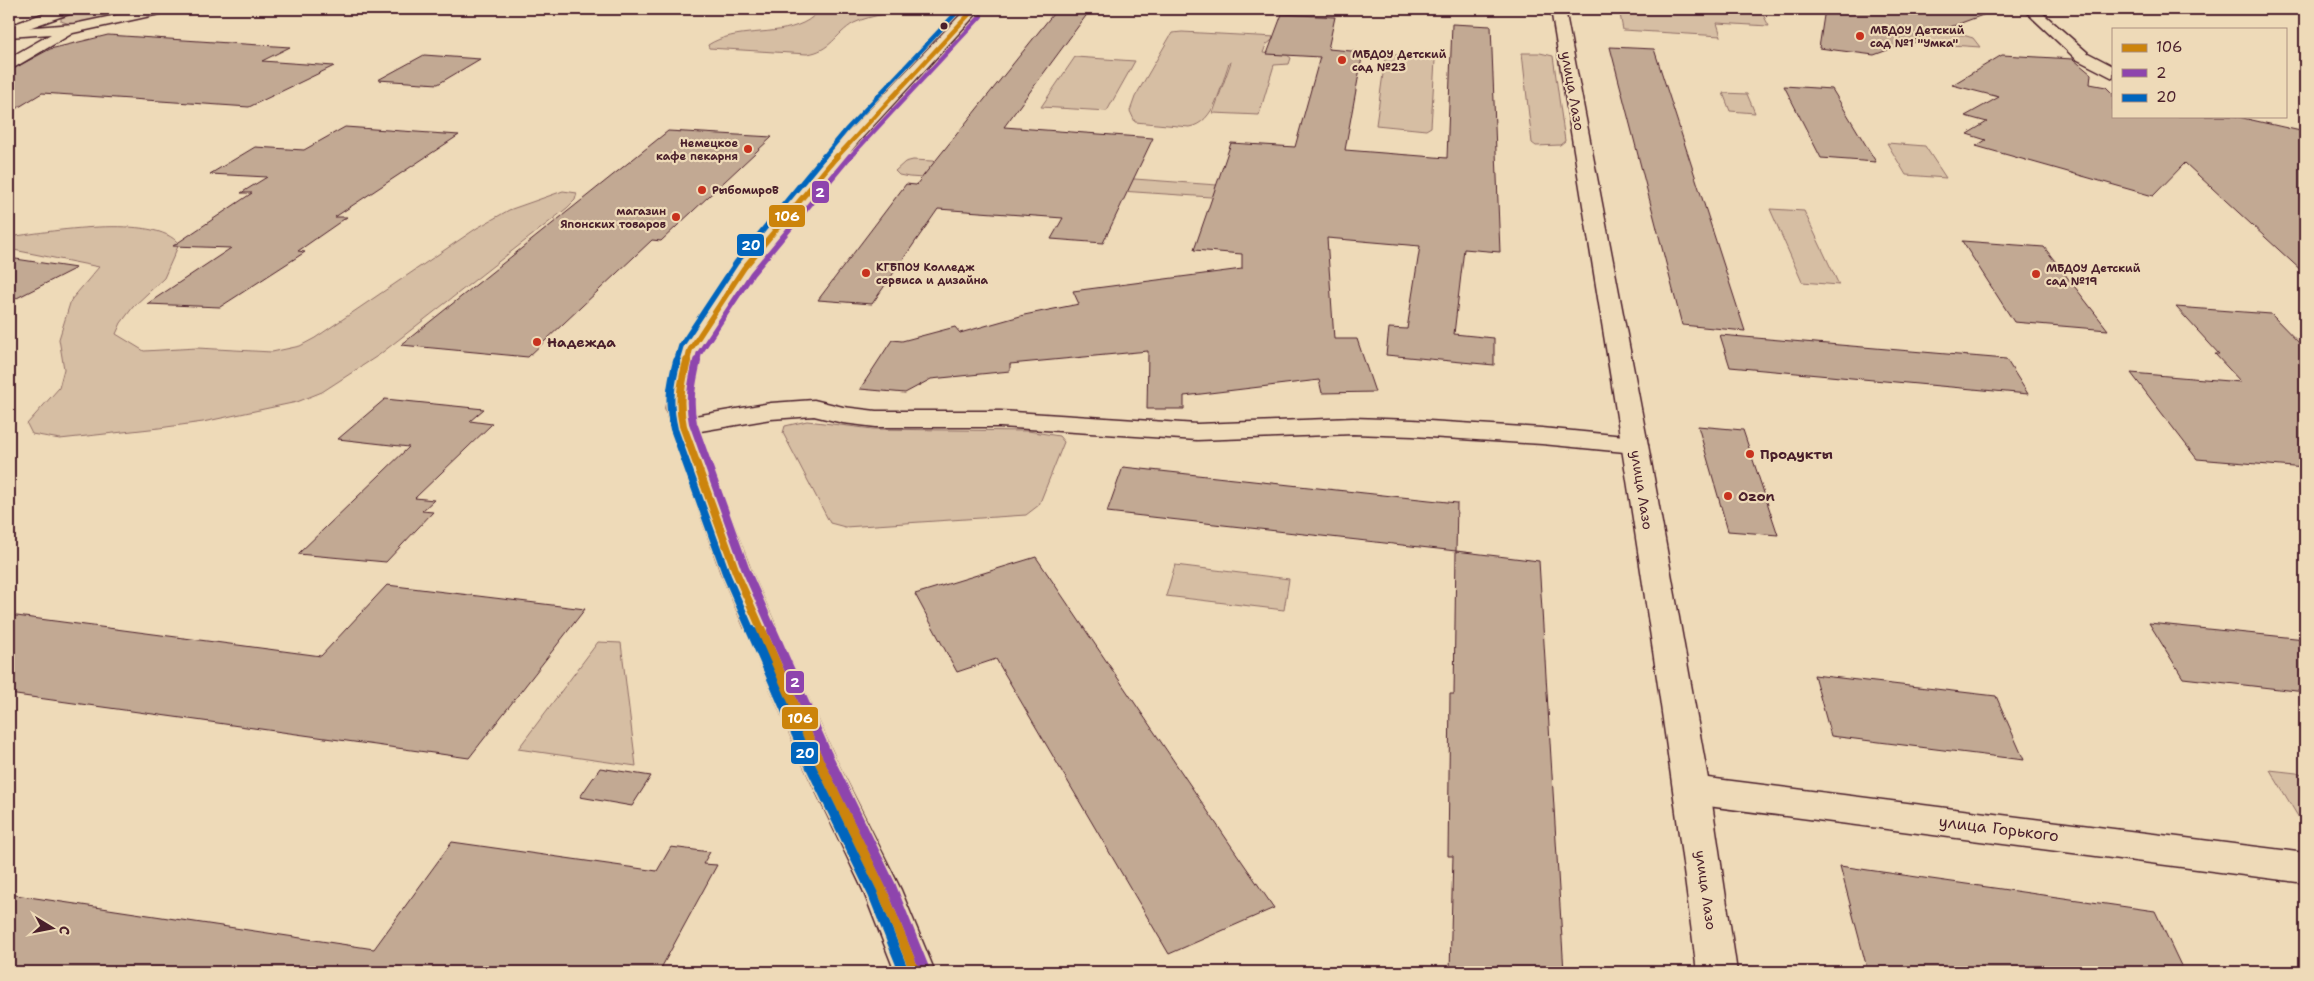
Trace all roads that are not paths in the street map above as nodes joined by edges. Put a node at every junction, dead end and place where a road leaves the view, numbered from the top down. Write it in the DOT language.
graph roads {
  1 [pos="69,9"];
  2 [pos="164,9"];
  3 [pos="974,9"];
  4 [pos="1558,9"];
  5 [pos="2030,9"];
  6 [pos="2301,9"];
  7 [pos="2305,10"];
  8 [pos="74,28"];
  9 [pos="9,32"];
  10 [pos="9,64"];
  11 [pos="2112,72"];
  12 [pos="683,426"];
  13 [pos="1635,445"];
  14 [pos="1692,790"];
  15 [pos="2305,868"];
  16 [pos="915,972"];
  17 [pos="1717,972"];
  1 -- 9 [label="main road"];
  2 -- 8 [label="main road"];
  3 -- 12 [label="main road"];
  4 -- 13 [label="main road, улица Лазо"];
  5 -- 11 [label="main road"];
  6 -- 7 [label="main road"];
  8 -- 9 [label="main road"];
  8 -- 10 [label="main road"];
  12 -- 13 [label="main road"];
  12 -- 16 [label="main road"];
  13 -- 14 [label="main road, улица Лазо"];
  14 -- 15 [label="main road, улица Горького"];
  14 -- 17 [label="main road, улица Лазо"];
}
